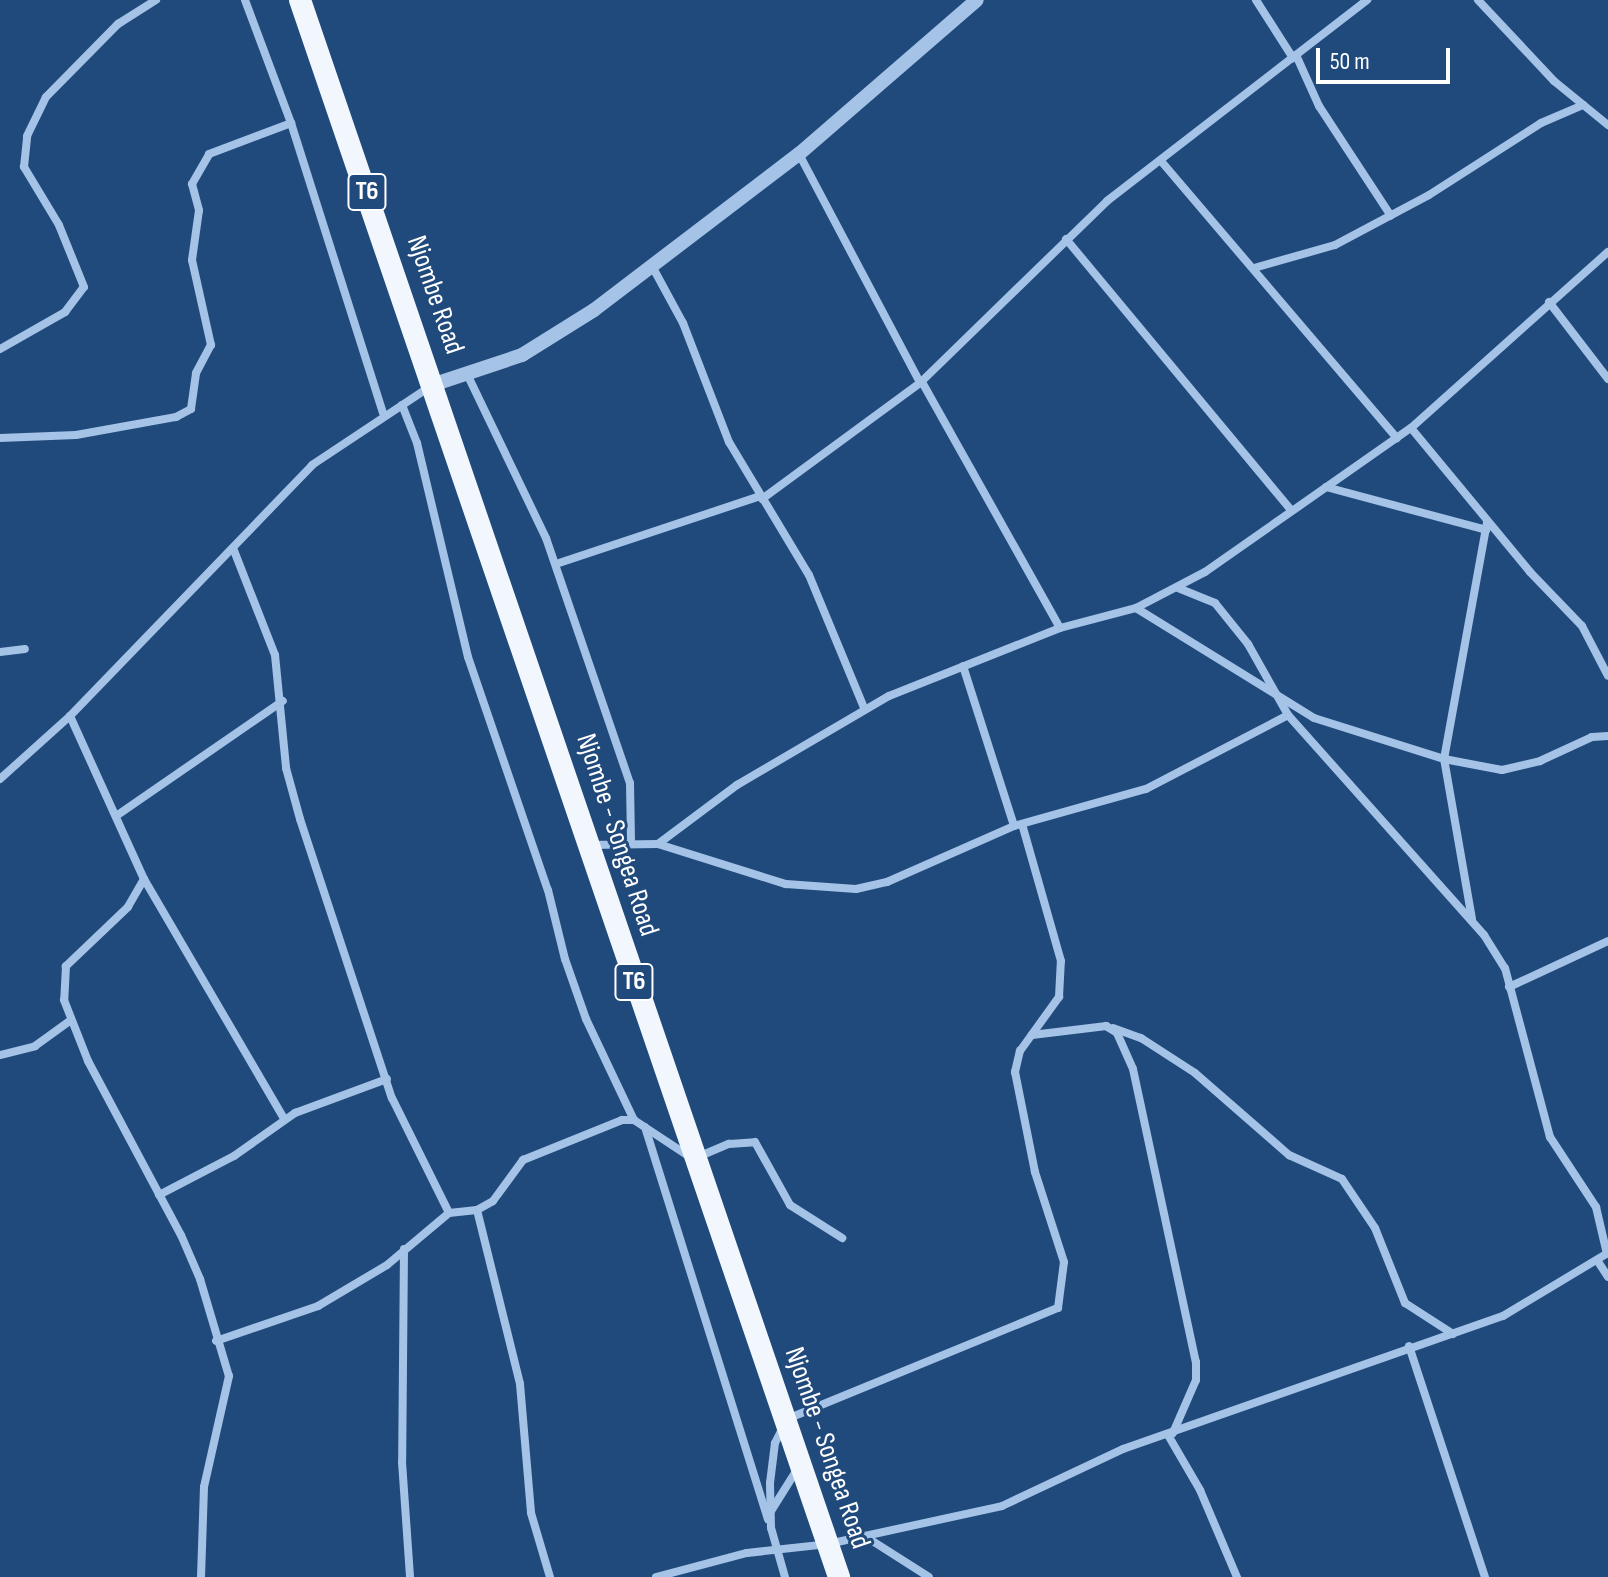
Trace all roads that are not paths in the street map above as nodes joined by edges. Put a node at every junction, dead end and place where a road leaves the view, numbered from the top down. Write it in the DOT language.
graph roads {
  1 [pos="156,0"];
  2 [pos="245,0"];
  3 [pos="300,0"];
  4 [pos="977,0"];
  5 [pos="1256,0"];
  6 [pos="1367,0"];
  7 [pos="1478,0"];
  8 [pos="1294,56"];
  9 [pos="1583,105"];
  10 [pos="291,123"];
  11 [pos="1608,125"];
  12 [pos="799,154"];
  13 [pos="1161,161"];
  14 [pos="1391,216"];
  15 [pos="1066,239"];
  16 [pos="1608,252"];
  17 [pos="652,266"];
  18 [pos="1254,268"];
  19 [pos="1549,302"];
  20 [pos="0,349"];
  21 [pos="468,376"];
  22 [pos="1608,379"];
  23 [pos="921,382"];
  24 [pos="435,384"];
  25 [pos="402,405"];
  26 [pos="383,413"];
  27 [pos="1411,428"];
  28 [pos="0,438"];
  29 [pos="1397,438"];
  30 [pos="1326,487"];
  31 [pos="761,498"];
  32 [pos="1291,510"];
  33 [pos="1487,526"];
  34 [pos="233,548"];
  35 [pos="556,564"];
  36 [pos="1177,588"];
  37 [pos="1136,608"];
  38 [pos="1060,628"];
  39 [pos="25,649"];
  40 [pos="0,652"];
  41 [pos="963,666"];
  42 [pos="1608,676"];
  43 [pos="1278,696"];
  44 [pos="283,701"];
  45 [pos="864,708"];
  46 [pos="1288,715"];
  47 [pos="70,716"];
  48 [pos="1608,736"];
  49 [pos="1444,759"];
  50 [pos="0,779"];
  51 [pos="119,814"];
  52 [pos="1018,825"];
  53 [pos="631,841"];
  54 [pos="658,844"];
  55 [pos="588,845"];
  56 [pos="144,879"];
  57 [pos="1472,920"];
  58 [pos="1608,941"];
  59 [pos="1509,987"];
  60 [pos="71,1020"];
  61 [pos="1106,1026"];
  62 [pos="1031,1035"];
  63 [pos="0,1055"];
  64 [pos="387,1079"];
  65 [pos="284,1119"];
  66 [pos="634,1120"];
  67 [pos="645,1126"];
  68 [pos="693,1159"];
  69 [pos="159,1195"];
  70 [pos="477,1210"];
  71 [pos="449,1213"];
  72 [pos="842,1238"];
  73 [pos="404,1249"];
  74 [pos="1607,1254"];
  75 [pos="1597,1260"];
  76 [pos="1608,1277"];
  77 [pos="1453,1334"];
  78 [pos="216,1341"];
  79 [pos="1409,1346"];
  80 [pos="787,1419"];
  81 [pos="1170,1434"];
  82 [pos="801,1464"];
  83 [pos="770,1512"];
  84 [pos="771,1528"];
  85 [pos="863,1535"];
  86 [pos="828,1544"];
  87 [pos="776,1550"];
  88 [pos="198,1575"];
  89 [pos="410,1577"];
  90 [pos="550,1577"];
  91 [pos="656,1577"];
  92 [pos="785,1577"];
  93 [pos="839,1577"];
  94 [pos="929,1577"];
  95 [pos="1237,1577"];
  96 [pos="1485,1577"];
  1 -- 20 [label="street"];
  2 -- 10 [label="street"];
  3 -- 24 [label="highway, Njombe Road / T6"];
  4 -- 12 [label="street"];
  5 -- 8 [label="street"];
  6 -- 8 [label="street"];
  7 -- 9 [label="street"];
  8 -- 13 [label="street"];
  8 -- 14 [label="street"];
  9 -- 11 [label="street"];
  9 -- 14 [label="street"];
  10 -- 26 [label="street"];
  10 -- 28 [label="street"];
  12 -- 17 [label="street"];
  12 -- 23 [label="street"];
  13 -- 15 [label="street"];
  13 -- 18 [label="street"];
  14 -- 18 [label="street"];
  15 -- 23 [label="street"];
  15 -- 32 [label="street"];
  16 -- 19 [label="street"];
  17 -- 21 [label="street"];
  17 -- 31 [label="street"];
  18 -- 29 [label="street"];
  19 -- 22 [label="street"];
  19 -- 27 [label="street"];
  21 -- 24 [label="street"];
  21 -- 35 [label="street"];
  23 -- 31 [label="street"];
  23 -- 38 [label="street"];
  24 -- 25 [label="street"];
  24 -- 55 [label="highway, Njombe - Songea Road / T6"];
  25 -- 26 [label="street"];
  25 -- 66 [label="street"];
  26 -- 34 [label="street"];
  27 -- 29 [label="street"];
  27 -- 33 [label="street"];
  29 -- 30 [label="street"];
  30 -- 32 [label="street"];
  30 -- 33 [label="street"];
  31 -- 35 [label="street"];
  31 -- 45 [label="street"];
  32 -- 36 [label="street"];
  33 -- 42 [label="street"];
  33 -- 49 [label="street"];
  34 -- 44 [label="street"];
  34 -- 47 [label="street"];
  35 -- 53 [label="street"];
  36 -- 37 [label="street"];
  36 -- 43 [label="street"];
  37 -- 38 [label="street"];
  37 -- 43 [label="street"];
  38 -- 41 [label="street"];
  39 -- 40 [label="street"];
  41 -- 45 [label="street"];
  41 -- 52 [label="street"];
  43 -- 46 [label="street"];
  43 -- 49 [label="street"];
  44 -- 51 [label="street"];
  44 -- 64 [label="street"];
  45 -- 54 [label="street"];
  46 -- 52 [label="street"];
  46 -- 57 [label="street"];
  47 -- 50 [label="street"];
  47 -- 51 [label="street"];
  48 -- 49 [label="street"];
  49 -- 57 [label="street"];
  51 -- 56 [label="street"];
  52 -- 54 [label="street"];
  52 -- 62 [label="street"];
  53 -- 54 [label="street"];
  53 -- 55 [label="street"];
  55 -- 68 [label="highway, Njombe - Songea Road / T6"];
  56 -- 60 [label="street"];
  56 -- 65 [label="street"];
  57 -- 59 [label="street"];
  58 -- 59 [label="street"];
  59 -- 74 [label="street"];
  60 -- 63 [label="street"];
  60 -- 69 [label="street"];
  61 -- 62 [label="street"];
  61 -- 77 [label="street"];
  61 -- 81 [label="street"];
  62 -- 80 [label="street"];
  64 -- 65 [label="street"];
  64 -- 71 [label="street"];
  65 -- 69 [label="street"];
  66 -- 67 [label="street"];
  66 -- 70 [label="street"];
  67 -- 68 [label="street"];
  67 -- 84 [label="street"];
  68 -- 72 [label="street"];
  68 -- 80 [label="highway, Njombe - Songea Road / T6"];
  69 -- 78 [label="street"];
  70 -- 71 [label="street"];
  70 -- 90 [label="street"];
  71 -- 73 [label="street"];
  73 -- 78 [label="street"];
  73 -- 89 [label="street"];
  74 -- 75 [label="street"];
  75 -- 76 [label="street"];
  75 -- 77 [label="street"];
  77 -- 79 [label="street"];
  78 -- 88 [label="street"];
  79 -- 81 [label="street"];
  79 -- 96 [label="street"];
  80 -- 82 [label="highway, Njombe - Songea Road / T6"];
  80 -- 83 [label="street"];
  81 -- 85 [label="street"];
  81 -- 95 [label="street"];
  82 -- 83 [label="street"];
  82 -- 86 [label="highway, Njombe - Songea Road / T6"];
  83 -- 84 [label="street"];
  84 -- 87 [label="street"];
  85 -- 86 [label="street"];
  85 -- 94 [label="street"];
  86 -- 87 [label="street"];
  86 -- 93 [label="highway, Njombe - Songea Road / T6"];
  87 -- 91 [label="street"];
  87 -- 92 [label="street"];
}
